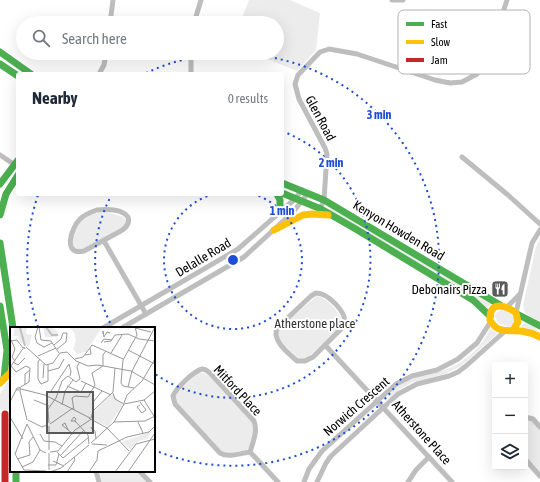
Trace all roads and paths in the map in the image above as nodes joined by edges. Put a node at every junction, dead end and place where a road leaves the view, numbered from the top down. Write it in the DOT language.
graph roads {
  1 [pos="113,0"];
  2 [pos="201,0"];
  3 [pos="392,0"];
  4 [pos="403,0"];
  5 [pos="507,0"];
  6 [pos="504,10"];
  7 [pos="111,16"];
  8 [pos="196,16"];
  9 [pos="0,52"];
  10 [pos="105,60"];
  11 [pos="191,60"];
  12 [pos="0,64"];
  13 [pos="398,68"];
  14 [pos="28,72"];
  15 [pos="100,72"];
  16 [pos="191,72"];
  17 [pos="417,74"];
  18 [pos="477,74"];
  19 [pos="16,75"];
  20 [pos="0,155"];
  21 [pos="462,157"];
  22 [pos="16,163"];
  23 [pos="16,165"];
  24 [pos="16,178"];
  25 [pos="0,184"];
  26 [pos="284,184"];
  27 [pos="305,191"];
  28 [pos="284,194"];
  29 [pos="278,196"];
  30 [pos="299,200"];
  31 [pos="324,200"];
  32 [pos="280,212"];
  33 [pos="318,212"];
  34 [pos="0,216"];
  35 [pos="540,224"];
  36 [pos="274,230"];
  37 [pos="540,230"];
  38 [pos="104,241"];
  39 [pos="0,243"];
  40 [pos="520,294"];
  41 [pos="0,306"];
  42 [pos="141,306"];
  43 [pos="504,306"];
  44 [pos="516,313"];
  45 [pos="146,314"];
  46 [pos="490,318"];
  47 [pos="540,326"];
  48 [pos="14,327"];
  49 [pos="105,327"];
  50 [pos="124,327"];
  51 [pos="513,330"];
  52 [pos="504,332"];
  53 [pos="540,337"];
  54 [pos="326,345"];
  55 [pos="10,373"];
  56 [pos="2,381"];
  57 [pos="378,400"];
  58 [pos="384,407"];
  59 [pos="4,414"];
  60 [pos="528,418"];
  61 [pos="540,427"];
  62 [pos="250,452"];
  63 [pos="429,457"];
  64 [pos="528,462"];
  65 [pos="8,463"];
  66 [pos="96,472"];
  67 [pos="140,472"];
  68 [pos="540,476"];
  69 [pos="5,482"];
  70 [pos="99,482"];
  71 [pos="150,482"];
  72 [pos="278,482"];
  73 [pos="304,482"];
  74 [pos="317,482"];
  75 [pos="408,482"];
  76 [pos="452,482"];
  1 -- 7 [label="street"];
  2 -- 8 [label="street"];
  3 -- 4 [label="street"];
  5 -- 6 [label="street, Glen Road"];
  9 -- 14 [label="street"];
  10 -- 15 [label="street"];
  11 -- 16 [label="street"];
  12 -- 19 [label="street"];
  13 -- 31 [label="street, Glen Road"];
  17 -- 18 [label="street, Glen Road"];
  20 -- 22 [label="street"];
  21 -- 35 [label="street"];
  23 -- 25 [label="street"];
  24 -- 34 [label="street"];
  26 -- 27 [label="street, Kenyon Howden Road"];
  27 -- 30 [label="street, Delalle Road"];
  27 -- 31 [label="street, Kenyon Howden Road"];
  28 -- 30 [label="street, Kenyon Howden Road"];
  29 -- 32 [label="street"];
  30 -- 32 [label="street, Delalle Road"];
  30 -- 33 [label="street, Kenyon Howden Road"];
  30 -- 36 [label="street, Delalle Road"];
  31 -- 33 [label="street, Glen Road"];
  31 -- 43 [label="street, Kenyon Howden Road"];
  32 -- 42 [label="street, Delalle Road"];
  33 -- 36 [label="street"];
  33 -- 46 [label="street, Kenyon Howden Road"];
  36 -- 45 [label="street, Delalle Road"];
  37 -- 40 [label="street"];
  38 -- 38 [label="street"];
  38 -- 42 [label="street"];
  39 -- 48 [label="street"];
  40 -- 43 [label="street"];
  40 -- 44 [label="street"];
  41 -- 56 [label="street"];
  42 -- 45 [label="street"];
  42 -- 49 [label="street, Delalle Road"];
  43 -- 44 [label="street"];
  43 -- 46 [label="street"];
  44 -- 47 [label="street"];
  44 -- 51 [label="street"];
  45 -- 50 [label="street, Delalle Road"];
  46 -- 52 [label="street"];
  46 -- 57 [label="street, Norwich Crescent"];
  51 -- 52 [label="street"];
  51 -- 53 [label="street"];
  52 -- 58 [label="street, Norwich Crescent"];
  54 -- 54 [label="street"];
  54 -- 57 [label="street, Atherstone Place"];
  55 -- 56 [label="street"];
  57 -- 58 [label="street, Atherstone Place"];
  57 -- 73 [label="street, Norwich Crescent"];
  58 -- 63 [label="street, Atherstone Place"];
  58 -- 74 [label="street, Norwich Crescent"];
  59 -- 65 [label="street"];
  60 -- 61 [label="street"];
  62 -- 62 [label="street, Mitford Place"];
  62 -- 72 [label="street"];
  63 -- 75 [label="street"];
  63 -- 76 [label="street, Atherstone Place"];
  64 -- 68 [label="street"];
  65 -- 69 [label="street"];
  66 -- 70 [label="street"];
  67 -- 71 [label="street"];
}
